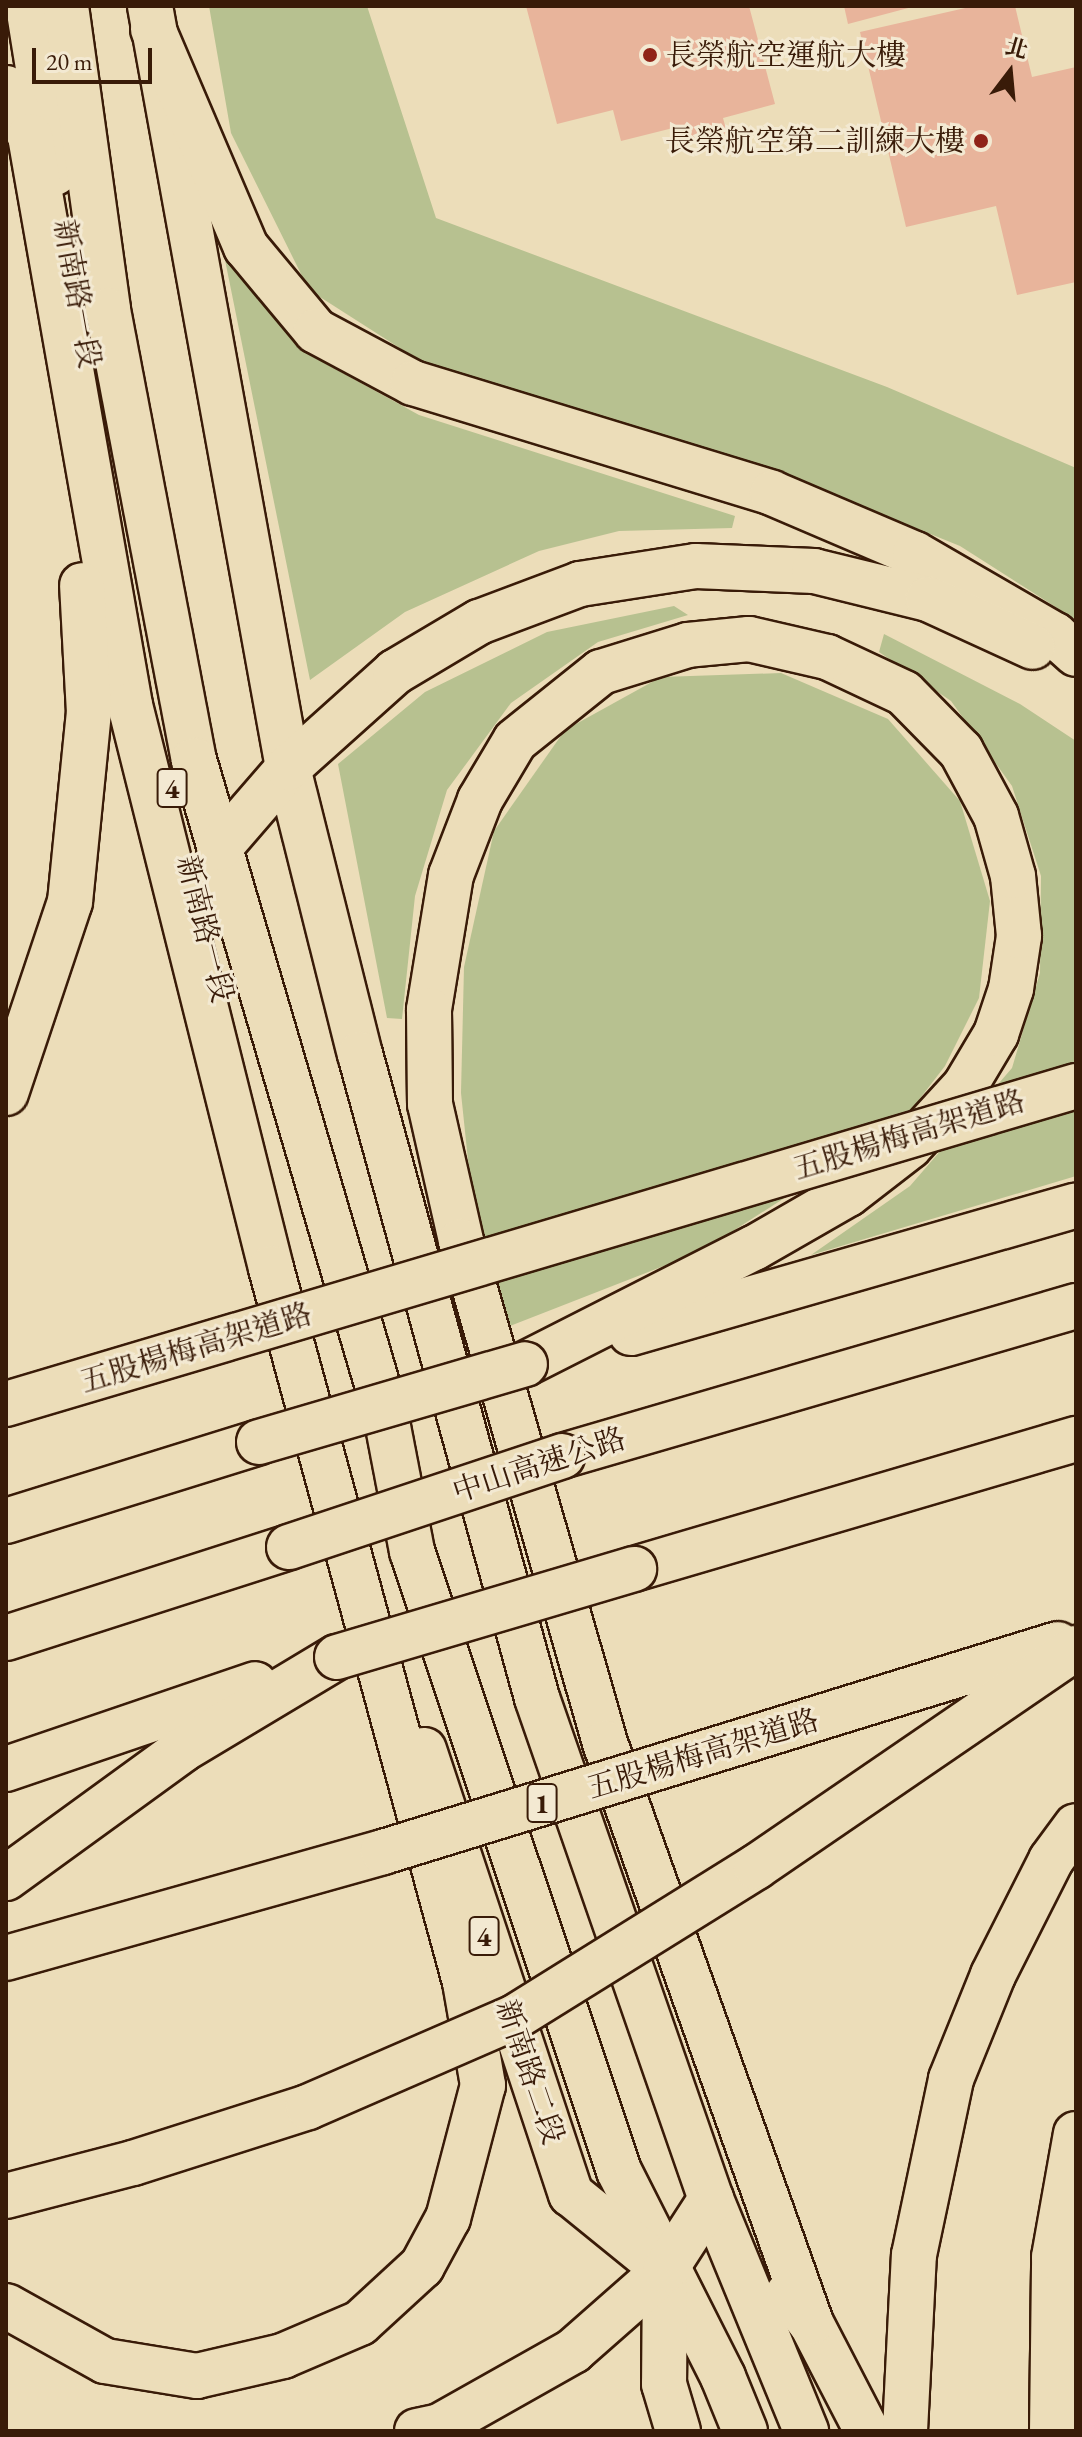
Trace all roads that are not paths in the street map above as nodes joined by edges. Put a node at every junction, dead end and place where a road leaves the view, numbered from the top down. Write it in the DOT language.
graph roads {
  1 [pos="28,6"];
  2 [pos="66,6"];
  3 [pos="151,18"];
  4 [pos="6,88"];
  5 [pos="1076,654"];
  6 [pos="1076,664"];
  7 [pos="288,768"];
  8 [pos="219,848"];
  9 [pos="1076,1086"];
  10 [pos="6,1093"];
  11 [pos="1076,1205"];
  12 [pos="1076,1306"];
  13 [pos="525,1364"];
  14 [pos="6,1404"];
  15 [pos="1076,1439"];
  16 [pos="6,1521"];
  17 [pos="412,1551"];
  18 [pos="368,1559"];
  19 [pos="6,1638"];
  20 [pos="1076,1638"];
  21 [pos="1076,1648"];
  22 [pos="337,1657"];
  23 [pos="6,1769"];
  24 [pos="1076,1826"];
  25 [pos="6,1878"];
  26 [pos="6,1958"];
  27 [pos="1076,2134"];
  28 [pos="6,2196"];
  29 [pos="711,2199"];
  30 [pos="665,2270"];
  31 [pos="6,2306"];
  32 [pos="811,2323"];
  33 [pos="417,2431"];
  34 [pos="678,2431"];
  35 [pos="745,2431"];
  36 [pos="806,2431"];
  37 [pos="867,2431"];
  38 [pos="905,2431"];
  39 [pos="1052,2431"];
  1 -- 18 [label="main road, 新南路一段 / 4"];
  2 -- 8 [label="main road, 新南路一段 / 4"];
  3 -- 5 [label="main road"];
  3 -- 7 [label="main road"];
  4 -- 10 [label="main road"];
  4 -- 31 [label="main road"];
  6 -- 7 [label="main road"];
  7 -- 8 [label="main road"];
  7 -- 29 [label="main road"];
  8 -- 17 [label="main road, 新南路一段 / 4"];
  9 -- 14 [label="main road, 五股楊梅高架道路, bridge"];
  11 -- 13 [label="main road"];
  12 -- 19 [label="main road, 中山高速公路, bridge"];
  13 -- 16 [label="main road, bridge"];
  13 -- 32 [label="main road"];
  15 -- 22 [label="main road, bridge"];
  17 -- 30 [label="main road, 新南路二段 / 4"];
  18 -- 30 [label="main road, 新南路二段 / 4"];
  20 -- 26 [label="main road, 五股楊梅高架道路 / 1, bridge"];
  21 -- 28 [label="main road, bridge"];
  22 -- 23 [label="main road"];
  22 -- 25 [label="main road"];
  24 -- 38 [label="main road"];
  27 -- 39 [label="main road"];
  29 -- 30 [label="main road"];
  29 -- 32 [label="main road"];
  29 -- 36 [label="main road"];
  30 -- 33 [label="main road"];
  30 -- 34 [label="main road, 4"];
  30 -- 35 [label="main road, 4"];
  32 -- 37 [label="main road"];
}
